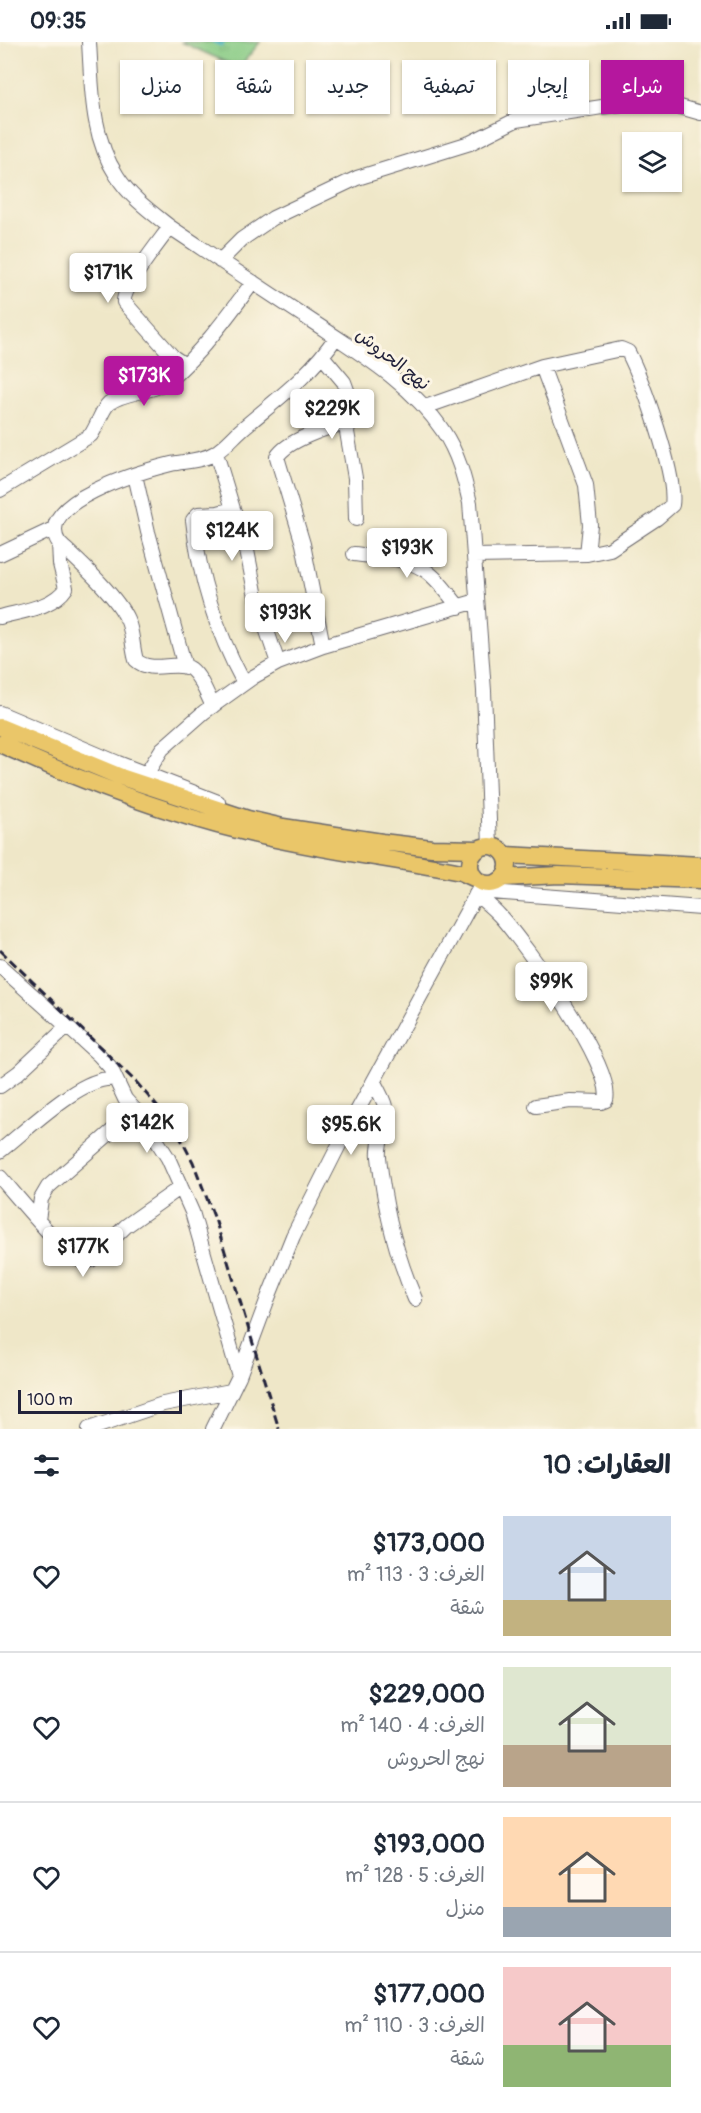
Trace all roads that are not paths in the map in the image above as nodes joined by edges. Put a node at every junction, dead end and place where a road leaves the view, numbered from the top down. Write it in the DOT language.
graph roads {
  1 [pos="89,42"];
  2 [pos="701,113"];
  3 [pos="170,227"];
  4 [pos="220,261"];
  5 [pos="253,282"];
  6 [pos="336,337"];
  7 [pos="324,357"];
  8 [pos="185,365"];
  9 [pos="542,366"];
  10 [pos="425,407"];
  11 [pos="347,423"];
  12 [pos="216,453"];
  13 [pos="135,475"];
  14 [pos="0,490"];
  15 [pos="232,509"];
  16 [pos="356,519"];
  17 [pos="53,529"];
  18 [pos="59,543"];
  19 [pos="0,554"];
  20 [pos="354,554"];
  21 [pos="587,555"];
  22 [pos="474,556"];
  23 [pos="477,601"];
  24 [pos="459,607"];
  25 [pos="0,616"];
  26 [pos="323,646"];
  27 [pos="278,663"];
  28 [pos="185,667"];
  29 [pos="244,683"];
  30 [pos="213,706"];
  31 [pos="0,713"];
  32 [pos="0,727"];
  33 [pos="0,744"];
  34 [pos="147,773"];
  35 [pos="249,819"];
  36 [pos="484,847"];
  37 [pos="505,855"];
  38 [pos="701,865"];
  39 [pos="503,878"];
  40 [pos="701,880"];
  41 [pos="477,886"];
  42 [pos="701,908"];
  43 [pos="0,966"];
  44 [pos="67,1027"];
  45 [pos="114,1079"];
  46 [pos="374,1082"];
  47 [pos="0,1086"];
  48 [pos="536,1106"];
  49 [pos="135,1111"];
  50 [pos="0,1151"];
  51 [pos="0,1177"];
  52 [pos="182,1187"];
  53 [pos="38,1221"];
  54 [pos="415,1299"];
  55 [pos="239,1376"];
  56 [pos="231,1391"];
  57 [pos="89,1429"];
  58 [pos="213,1429"];
  1 -- 3 [label="street, نهج الحروش"];
  2 -- 4 [label="street"];
  3 -- 4 [label="street, نهج الحروش"];
  3 -- 8 [label="street"];
  4 -- 5 [label="street, نهج الحروش"];
  5 -- 6 [label="street, نهج الحروش"];
  5 -- 8 [label="street"];
  6 -- 7 [label="street"];
  6 -- 10 [label="street, نهج الحروش"];
  7 -- 11 [label="street"];
  7 -- 12 [label="street"];
  8 -- 14 [label="street"];
  9 -- 10 [label="street"];
  9 -- 21 [label="street"];
  9 -- 21 [label="street"];
  10 -- 22 [label="street, نهج الحروش"];
  11 -- 16 [label="street"];
  11 -- 26 [label="street"];
  12 -- 13 [label="street"];
  12 -- 15 [label="street"];
  13 -- 17 [label="street"];
  13 -- 28 [label="street"];
  15 -- 27 [label="street"];
  15 -- 29 [label="street"];
  17 -- 18 [label="street"];
  17 -- 19 [label="street"];
  18 -- 25 [label="street"];
  18 -- 28 [label="street"];
  20 -- 24 [label="street"];
  21 -- 22 [label="street"];
  22 -- 23 [label="street, نهج الحروش"];
  23 -- 24 [label="street"];
  23 -- 36 [label="street, نهج الحروش"];
  24 -- 26 [label="street"];
  26 -- 27 [label="street"];
  27 -- 29 [label="street"];
  28 -- 30 [label="street"];
  29 -- 30 [label="street"];
  30 -- 34 [label="street"];
  31 -- 34 [label="street"];
  32 -- 35 [label="main road"];
  33 -- 41 [label="main road"];
  34 -- 35 [label="street"];
  35 -- 36 [label="main road"];
  36 -- 37 [label="main road"];
  36 -- 41 [label="main road"];
  37 -- 38 [label="main road"];
  37 -- 39 [label="main road"];
  39 -- 40 [label="main road"];
  39 -- 41 [label="main road"];
  41 -- 42 [label="street"];
  41 -- 46 [label="street"];
  41 -- 48 [label="street"];
  43 -- 44 [label="street"];
  44 -- 45 [label="street"];
  44 -- 47 [label="street"];
  45 -- 49 [label="street"];
  45 -- 50 [label="street"];
  46 -- 54 [label="street"];
  46 -- 55 [label="street"];
  49 -- 52 [label="street"];
  49 -- 53 [label="street"];
  51 -- 53 [label="street"];
  52 -- 53 [label="street"];
  52 -- 55 [label="street"];
  55 -- 56 [label="street"];
  56 -- 57 [label="street"];
  56 -- 58 [label="street"];
}
